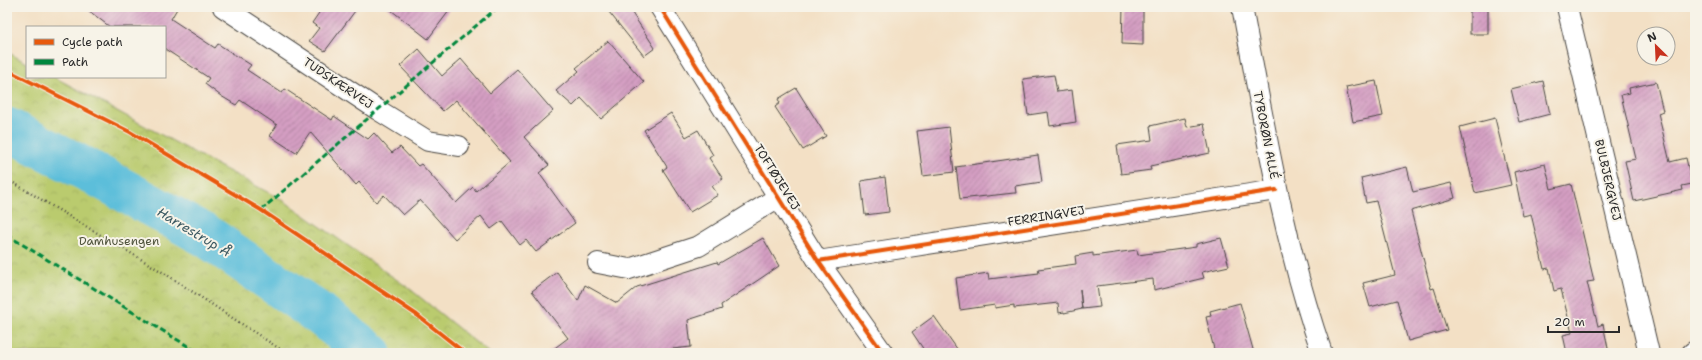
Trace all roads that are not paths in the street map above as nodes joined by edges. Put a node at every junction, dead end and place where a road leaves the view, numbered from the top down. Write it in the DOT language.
graph roads {
  1 [pos="223,7"];
  2 [pos="660,7"];
  3 [pos="1242,7"];
  4 [pos="1567,7"];
  5 [pos="459,146"];
  6 [pos="1276,190"];
  7 [pos="777,198"];
  8 [pos="818,261"];
  9 [pos="598,263"];
  10 [pos="1695,351"];
  11 [pos="883,353"];
  12 [pos="1322,353"];
  13 [pos="1649,353"];
  14 [pos="1692,353"];
  1 -- 5 [label="street, TUDSKÆRVEJ"];
  2 -- 7 [label="street, TOFTØJEVEJ"];
  3 -- 6 [label="street, TYBORØN ALLÉ"];
  4 -- 13 [label="street, BULBJERGVEJ"];
  6 -- 8 [label="street, FERRINGVEJ"];
  6 -- 12 [label="street, TYBORØN ALLÉ"];
  7 -- 8 [label="street, TOFTØJEVEJ"];
  7 -- 9 [label="street, TOFTØJEVEJ"];
  8 -- 11 [label="street, TOFTØJEVEJ"];
  10 -- 14 [label="street"];
}
